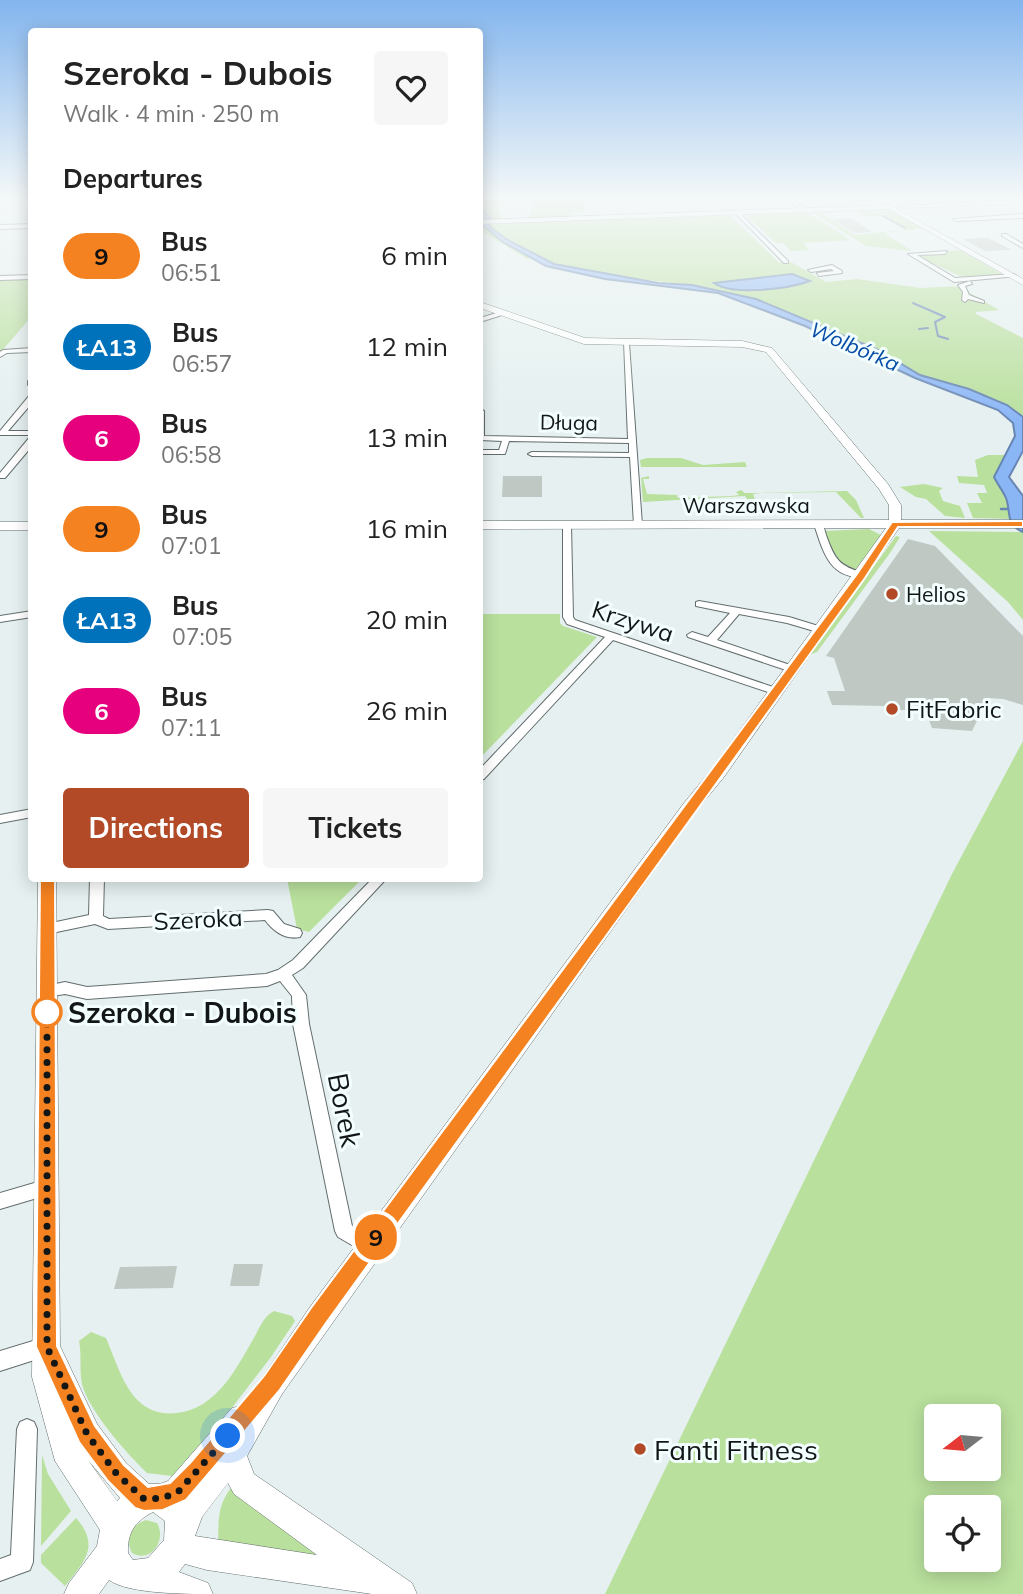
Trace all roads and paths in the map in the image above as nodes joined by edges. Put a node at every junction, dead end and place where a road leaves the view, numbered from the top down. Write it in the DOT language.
graph roads {
  1 [pos="825,273"];
  2 [pos="927,273"];
  3 [pos="943,273"];
  4 [pos="1010,273"];
  5 [pos="819,274"];
  6 [pos="1014,276"];
  7 [pos="28,277"];
  8 [pos="0,278"];
  9 [pos="985,278"];
  10 [pos="941,281"];
  11 [pos="1023,282"];
  12 [pos="982,302"];
  13 [pos="483,305"];
  14 [pos="503,313"];
  15 [pos="483,319"];
  16 [pos="626,343"];
  17 [pos="28,350"];
  18 [pos="0,355"];
  19 [pos="28,403"];
  20 [pos="1,433"];
  21 [pos="28,433"];
  22 [pos="483,438"];
  23 [pos="506,439"];
  24 [pos="632,441"];
  25 [pos="28,445"];
  26 [pos="483,452"];
  27 [pos="532,454"];
  28 [pos="633,455"];
  29 [pos="635,473"];
  30 [pos="2,476"];
  31 [pos="891,498"];
  32 [pos="638,524"];
  33 [pos="818,524"];
  34 [pos="895,524"];
  35 [pos="947,524"];
  36 [pos="1018,524"];
  37 [pos="483,525"];
  38 [pos="567,525"];
  39 [pos="0,526"];
  40 [pos="28,526"];
  41 [pos="861,576"];
  42 [pos="699,604"];
  43 [pos="737,611"];
  44 [pos="28,615"];
  45 [pos="0,619"];
  46 [pos="821,630"];
  47 [pos="692,635"];
  48 [pos="611,636"];
  49 [pos="710,641"];
  50 [pos="792,669"];
  51 [pos="775,691"];
  52 [pos="483,773"];
  53 [pos="28,814"];
  54 [pos="0,819"];
  55 [pos="47,882"];
  56 [pos="97,882"];
  57 [pos="377,882"];
  58 [pos="96,919"];
  59 [pos="47,929"];
  60 [pos="295,933"];
  61 [pos="283,974"];
  62 [pos="47,991"];
  63 [pos="48,1187"];
  64 [pos="0,1201"];
  65 [pos="369,1246"];
  66 [pos="47,1347"];
  67 [pos="0,1361"];
  68 [pos="272,1384"];
  69 [pos="27,1429"];
  70 [pos="231,1455"];
  71 [pos="153,1499"];
  72 [pos="180,1538"];
  73 [pos="113,1539"];
  74 [pos="0,1570"];
  75 [pos="134,1583"];
  76 [pos="389,1587"];
  77 [pos="80,1594"];
  78 [pos="197,1594"];
  1 -- 5 [label="street"];
  2 -- 10 [label="street"];
  3 -- 9 [label="street"];
  4 -- 6 [label="street"];
  6 -- 9 [label="street"];
  6 -- 11 [label="street"];
  7 -- 8 [label="street"];
  9 -- 12 [label="street"];
  13 -- 14 [label="street"];
  14 -- 15 [label="street"];
  14 -- 16 [label="street"];
  16 -- 24 [label="street"];
  16 -- 31 [label="street"];
  17 -- 18 [label="street"];
  19 -- 20 [label="street"];
  20 -- 21 [label="street"];
  22 -- 23 [label="street, Długa"];
  23 -- 24 [label="street, Długa"];
  23 -- 26 [label="street, Długa"];
  24 -- 28 [label="street"];
  25 -- 30 [label="street"];
  27 -- 28 [label="street, Długa"];
  28 -- 29 [label="street"];
  29 -- 32 [label="street"];
  31 -- 34 [label="street"];
  31 -- 35 [label="street"];
  32 -- 33 [label="street, Warszawska"];
  32 -- 38 [label="street, Warszawska"];
  33 -- 34 [label="street, Warszawska"];
  33 -- 41 [label="street"];
  34 -- 35 [label="street, Warszawska"];
  34 -- 41 [label="street"];
  35 -- 36 [label="street, Warszawska"];
  37 -- 38 [label="street, Warszawska"];
  38 -- 48 [label="street, Krzywa"];
  39 -- 40 [label="street"];
  41 -- 46 [label="street"];
  42 -- 43 [label="street"];
  43 -- 46 [label="street"];
  43 -- 49 [label="street"];
  44 -- 45 [label="street"];
  46 -- 50 [label="street"];
  47 -- 49 [label="street"];
  48 -- 51 [label="street, Krzywa"];
  48 -- 52 [label="street"];
  49 -- 50 [label="street"];
  50 -- 51 [label="street"];
  51 -- 65 [label="street"];
  53 -- 54 [label="street"];
  55 -- 59 [label="street"];
  56 -- 58 [label="street"];
  57 -- 61 [label="street"];
  58 -- 59 [label="street, Szeroka"];
  58 -- 60 [label="street, Szeroka"];
  59 -- 62 [label="street"];
  61 -- 62 [label="street"];
  61 -- 65 [label="street, Borek"];
  62 -- 63 [label="street"];
  63 -- 64 [label="street"];
  63 -- 66 [label="street"];
  65 -- 68 [label="street"];
  66 -- 67 [label="street"];
  66 -- 71 [label="street"];
  66 -- 73 [label="street"];
  68 -- 70 [label="street"];
  68 -- 71 [label="street"];
  69 -- 74 [label="street"];
  70 -- 72 [label="street"];
  70 -- 76 [label="street"];
  71 -- 72 [label="street"];
  71 -- 73 [label="street"];
  72 -- 75 [label="street"];
  72 -- 76 [label="street"];
  73 -- 75 [label="street"];
  73 -- 77 [label="street"];
  75 -- 78 [label="street"];
}
